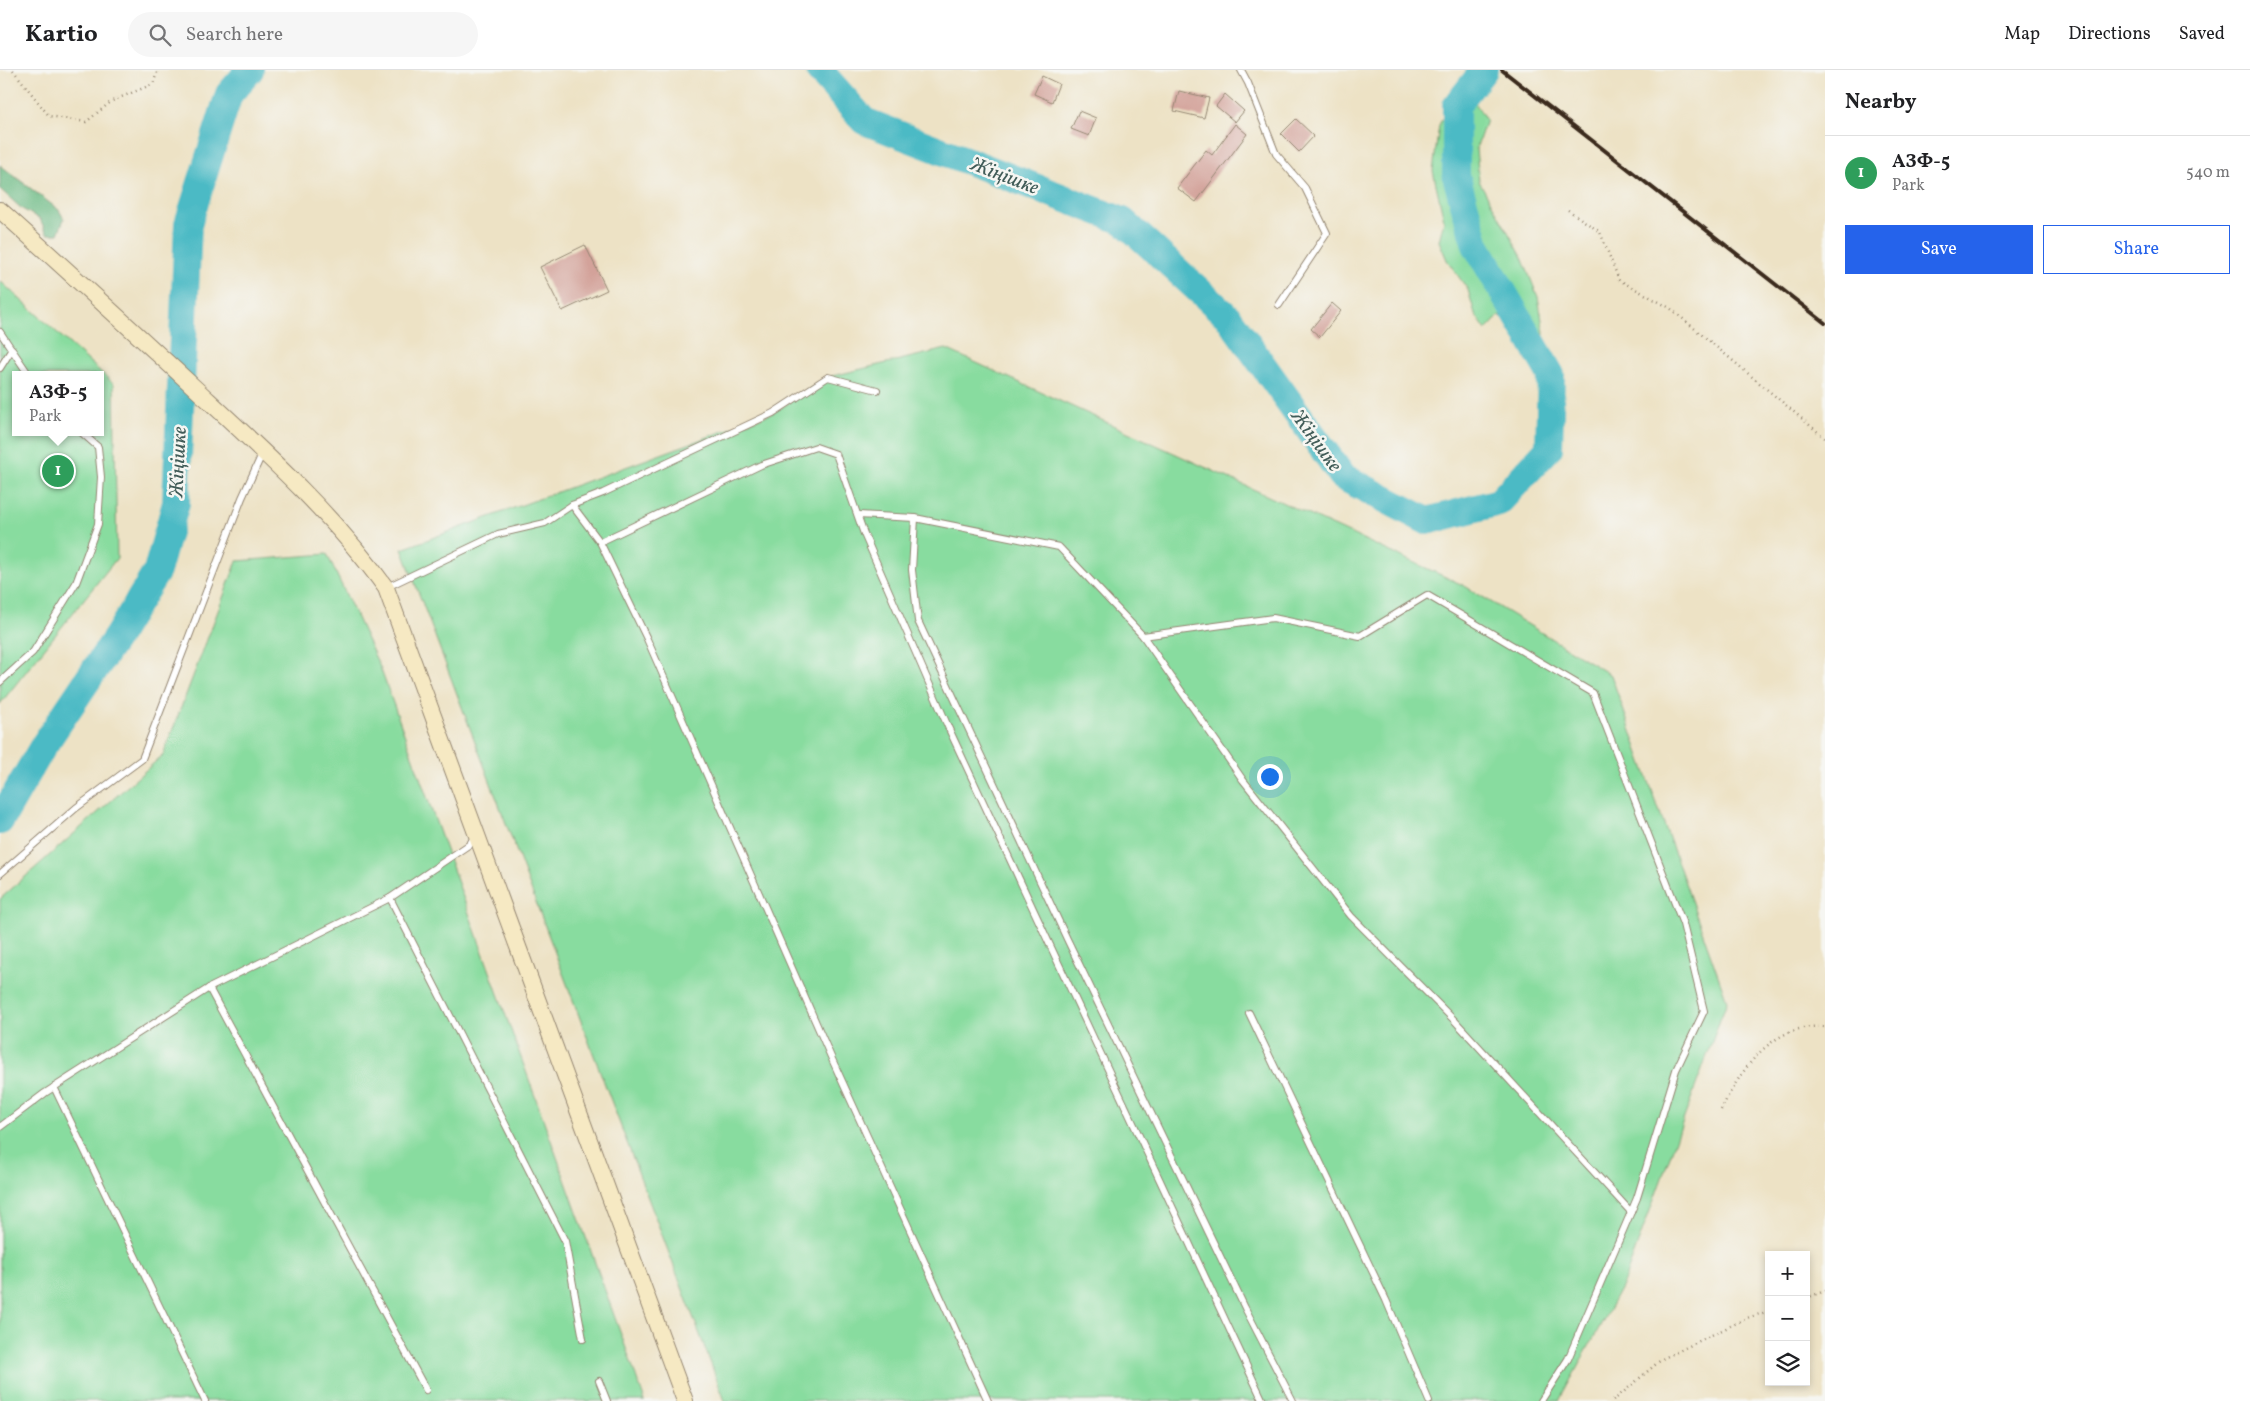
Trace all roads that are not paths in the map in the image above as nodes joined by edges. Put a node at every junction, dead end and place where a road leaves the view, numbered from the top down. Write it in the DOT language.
graph roads {
  1 [pos="1241,70"];
  2 [pos="0,210"];
  3 [pos="1279,305"];
  4 [pos="0,332"];
  5 [pos="12,349"];
  6 [pos="0,368"];
  7 [pos="26,371"];
  8 [pos="877,390"];
  9 [pos="86,436"];
  10 [pos="258,446"];
  11 [pos="572,505"];
  12 [pos="858,515"];
  13 [pos="915,518"];
  14 [pos="600,542"];
  15 [pos="386,588"];
  16 [pos="1143,636"];
  17 [pos="0,682"];
  18 [pos="476,834"];
  19 [pos="0,874"];
  20 [pos="390,898"];
  21 [pos="209,988"];
  22 [pos="1249,1013"];
  23 [pos="54,1087"];
  24 [pos="0,1127"];
  25 [pos="1631,1212"];
  26 [pos="583,1339"];
  27 [pos="599,1381"];
  28 [pos="426,1390"];
  29 [pos="205,1401"];
  30 [pos="607,1401"];
  31 [pos="685,1401"];
  32 [pos="988,1401"];
  33 [pos="1263,1401"];
  34 [pos="1293,1401"];
  35 [pos="1429,1401"];
  36 [pos="1541,1401"];
  1 -- 3 [label="lane"];
  2 -- 10 [label="street"];
  4 -- 5 [label="lane"];
  5 -- 6 [label="lane"];
  5 -- 7 [label="lane"];
  8 -- 11 [label="lane"];
  9 -- 17 [label="lane"];
  10 -- 15 [label="street"];
  10 -- 19 [label="lane"];
  11 -- 14 [label="lane"];
  11 -- 15 [label="lane"];
  12 -- 13 [label="lane"];
  12 -- 14 [label="lane"];
  12 -- 33 [label="lane"];
  13 -- 16 [label="lane"];
  13 -- 34 [label="lane"];
  14 -- 32 [label="lane"];
  15 -- 18 [label="street"];
  16 -- 25 [label="lane"];
  16 -- 25 [label="lane"];
  18 -- 20 [label="lane"];
  18 -- 31 [label="street"];
  20 -- 21 [label="lane"];
  20 -- 26 [label="lane"];
  21 -- 23 [label="lane"];
  21 -- 28 [label="lane"];
  22 -- 35 [label="lane"];
  23 -- 24 [label="lane"];
  23 -- 29 [label="lane"];
  25 -- 36 [label="lane"];
  27 -- 30 [label="lane"];
}
